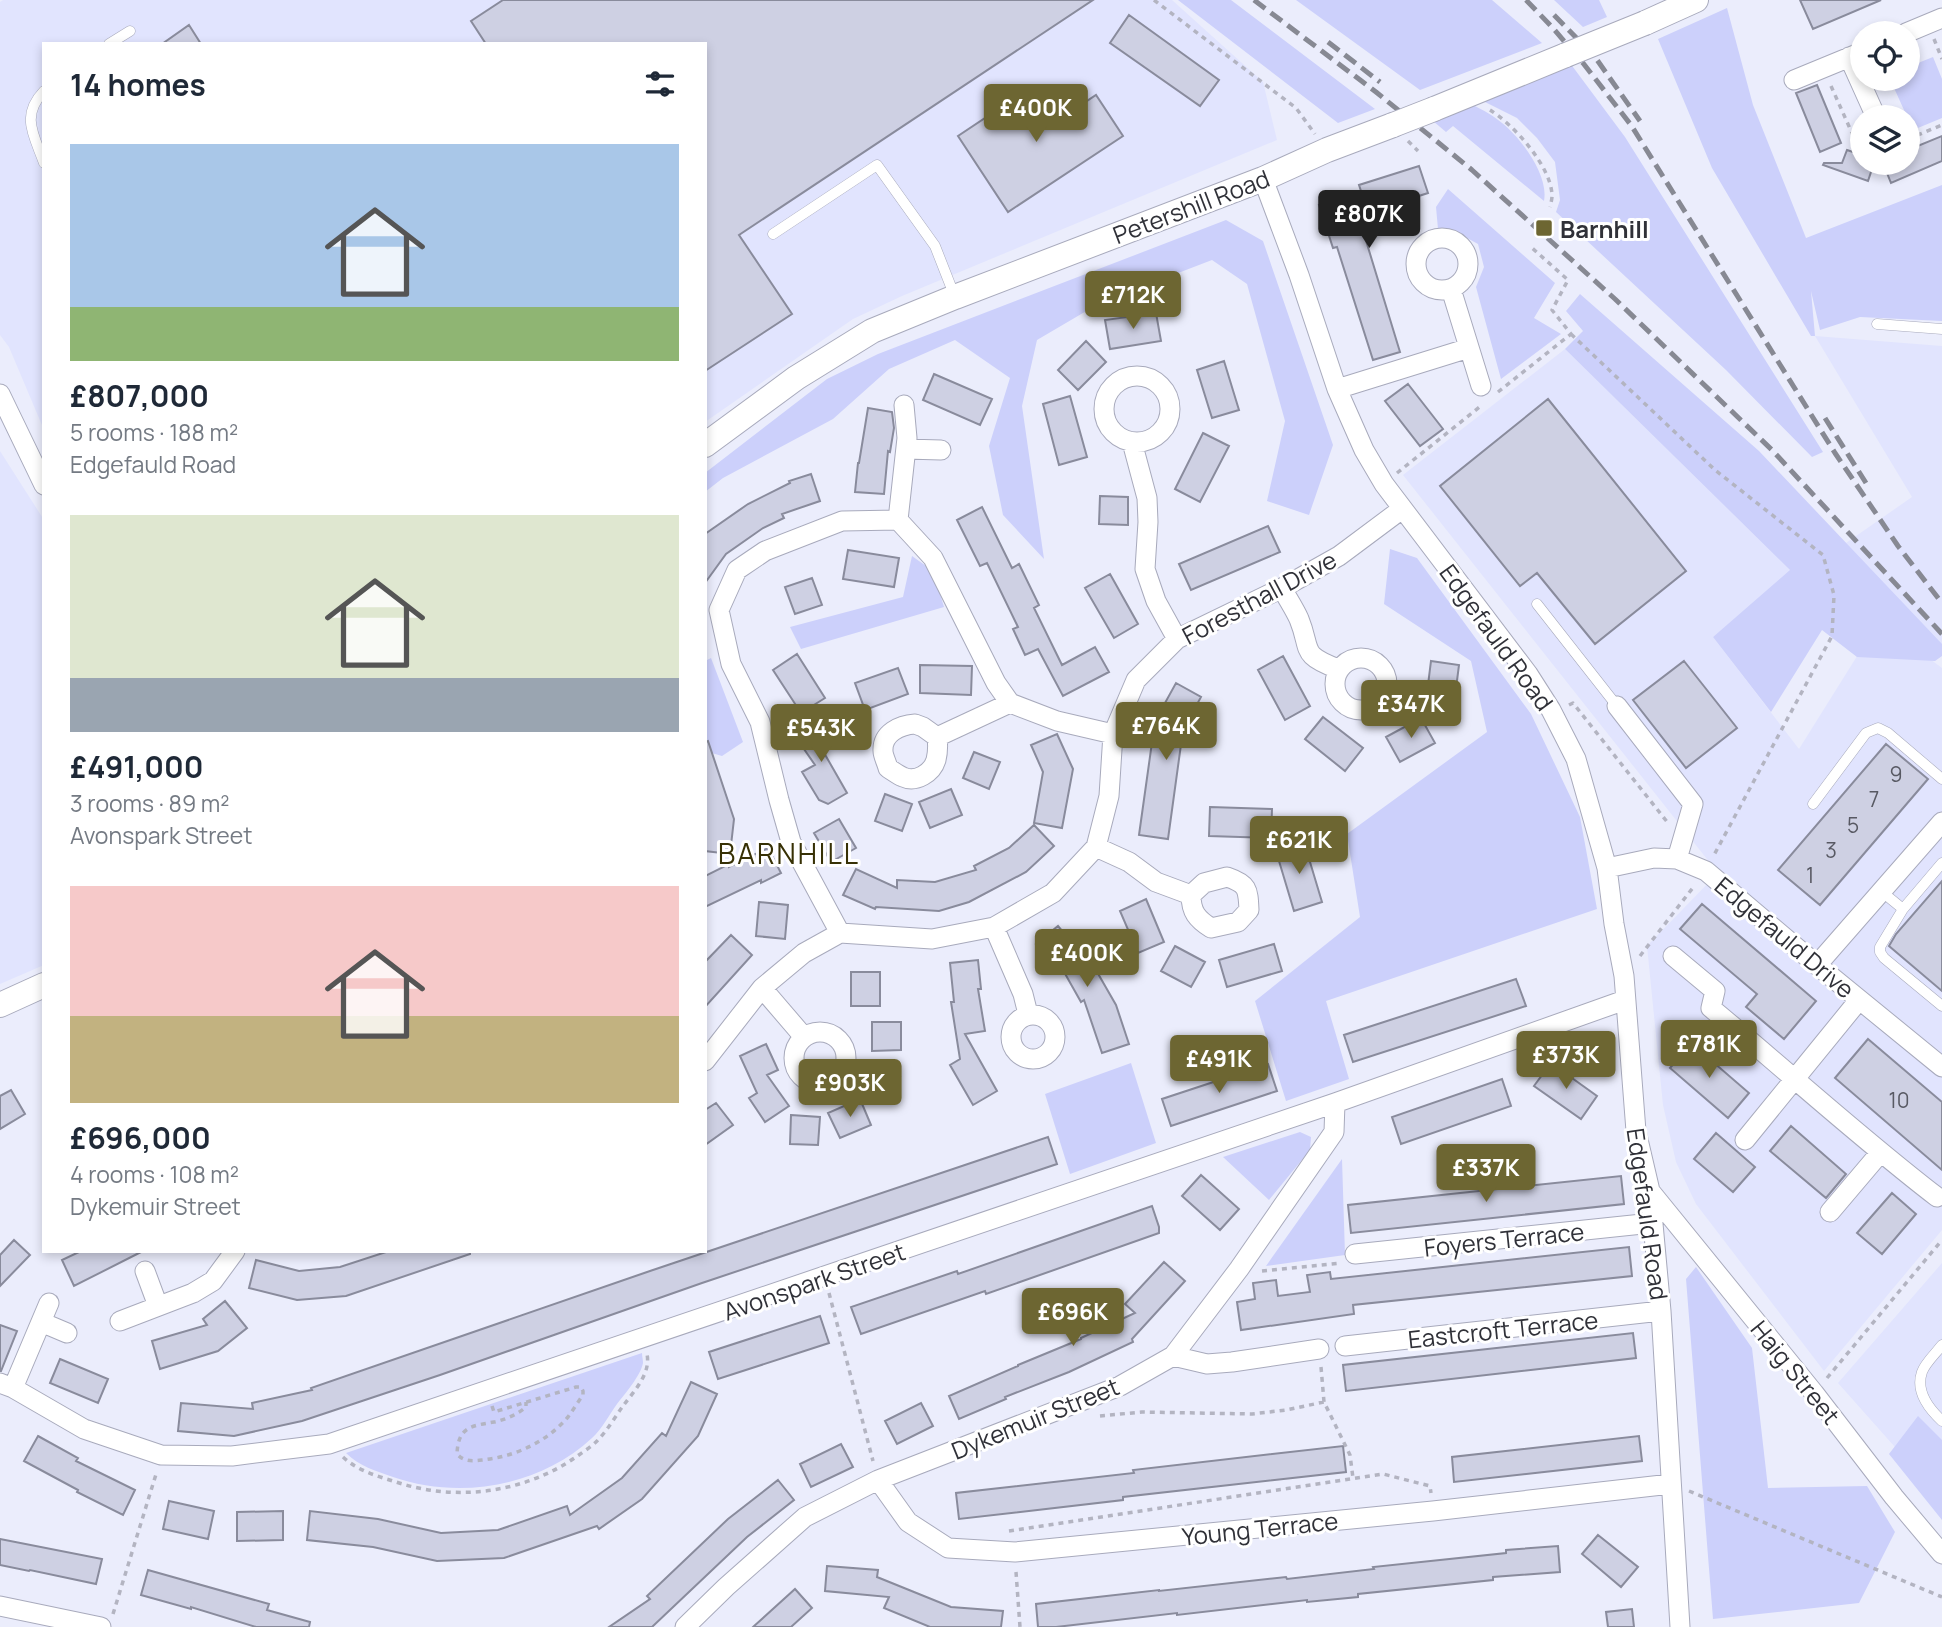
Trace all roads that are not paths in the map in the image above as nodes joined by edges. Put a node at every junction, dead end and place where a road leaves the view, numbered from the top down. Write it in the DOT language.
graph roads {
  1 [pos="1686,2"];
  2 [pos="1942,18"];
  3 [pos="1920,27"];
  4 [pos="130,31"];
  5 [pos="112,42"];
  6 [pos="1850,57"];
  7 [pos="1794,80"];
  8 [pos="42,93"];
  9 [pos="42,157"];
  10 [pos="1263,178"];
  11 [pos="774,234"];
  12 [pos="1451,289"];
  13 [pos="955,297"];
  14 [pos="1877,324"];
  15 [pos="1942,329"];
  16 [pos="1469,348"];
  17 [pos="1481,386"];
  18 [pos="1337,389"];
  19 [pos="0,394"];
  20 [pos="904,405"];
  21 [pos="1132,442"];
  22 [pos="707,444"];
  23 [pos="906,449"];
  24 [pos="941,450"];
  25 [pos="42,481"];
  26 [pos="1402,509"];
  27 [pos="898,520"];
  28 [pos="1282,588"];
  29 [pos="1537,604"];
  30 [pos="712,609"];
  31 [pos="1177,639"];
  32 [pos="1338,669"];
  33 [pos="1010,703"];
  34 [pos="1617,706"];
  35 [pos="1113,734"];
  36 [pos="937,737"];
  37 [pos="1942,779"];
  38 [pos="1813,804"];
  39 [pos="1942,822"];
  40 [pos="1096,847"];
  41 [pos="1680,850"];
  42 [pos="1942,863"];
  43 [pos="1608,868"];
  44 [pos="1881,891"];
  45 [pos="1191,895"];
  46 [pos="1903,909"];
  47 [pos="995,927"];
  48 [pos="840,933"];
  49 [pos="1673,956"];
  50 [pos="1817,965"];
  51 [pos="42,986"];
  52 [pos="762,988"];
  53 [pos="1625,1000"];
  54 [pos="1859,1000"];
  55 [pos="0,1005"];
  56 [pos="1942,1006"];
  57 [pos="1028,1014"];
  58 [pos="804,1037"];
  59 [pos="711,1040"];
  60 [pos="1942,1068"];
  61 [pos="1796,1078"];
  62 [pos="1335,1103"];
  63 [pos="1745,1140"];
  64 [pos="1880,1153"];
  65 [pos="1650,1191"];
  66 [pos="1937,1197"];
  67 [pos="1830,1212"];
  68 [pos="1652,1223"];
  69 [pos="234,1253"];
  70 [pos="1355,1254"];
  71 [pos="145,1271"];
  72 [pos="49,1303"];
  73 [pos="159,1306"];
  74 [pos="1661,1311"];
  75 [pos="120,1321"];
  76 [pos="41,1322"];
  77 [pos="67,1333"];
  78 [pos="1942,1345"];
  79 [pos="1345,1346"];
  80 [pos="1319,1349"];
  81 [pos="1173,1356"];
  82 [pos="7,1385"];
  83 [pos="1942,1421"];
  84 [pos="878,1480"];
  85 [pos="1671,1484"];
  86 [pos="1942,1554"];
  87 [pos="0,1606"];
  88 [pos="107,1621"];
  89 [pos="684,1627"];
  90 [pos="1680,1627"];
  1 -- 10 [label="street, Petershill Road, bridge"];
  2 -- 3 [label="street"];
  4 -- 5 [label="lane"];
  6 -- 7 [label="street"];
  8 -- 9 [label="lane"];
  10 -- 13 [label="street, Petershill Road"];
  10 -- 18 [label="street, Edgefauld Road"];
  11 -- 13 [label="lane"];
  12 -- 16 [label="street"];
  13 -- 22 [label="street, Petershill Road"];
  14 -- 15 [label="lane"];
  16 -- 17 [label="street"];
  16 -- 18 [label="street"];
  18 -- 26 [label="street, Edgefauld Road"];
  19 -- 25 [label="street"];
  20 -- 23 [label="street"];
  21 -- 31 [label="street"];
  23 -- 24 [label="street"];
  23 -- 27 [label="street"];
  26 -- 28 [label="street, Foresthall Drive"];
  26 -- 43 [label="street, Edgefauld Road"];
  27 -- 30 [label="street"];
  27 -- 33 [label="street"];
  28 -- 31 [label="street, Foresthall Drive"];
  28 -- 32 [label="street"];
  29 -- 34 [label="lane"];
  30 -- 48 [label="street"];
  31 -- 35 [label="street, Foresthall Drive"];
  33 -- 35 [label="street"];
  33 -- 36 [label="street"];
  34 -- 41 [label="street"];
  35 -- 40 [label="street, Foresthall Drive"];
  37 -- 38 [label="lane"];
  39 -- 44 [label="street"];
  40 -- 45 [label="street"];
  40 -- 47 [label="street, Foresthall Drive"];
  41 -- 43 [label="street, Edgefauld Drive"];
  41 -- 50 [label="street, Edgefauld Drive"];
  42 -- 46 [label="lane"];
  43 -- 53 [label="street, Edgefauld Road"];
  44 -- 46 [label="lane"];
  44 -- 50 [label="street"];
  46 -- 56 [label="lane"];
  47 -- 48 [label="street, Foresthall Drive"];
  47 -- 57 [label="street"];
  48 -- 52 [label="street"];
  49 -- 61 [label="street"];
  50 -- 54 [label="street, Edgefauld Drive"];
  51 -- 55 [label="street"];
  52 -- 58 [label="street"];
  52 -- 59 [label="street"];
  53 -- 62 [label="street, Avonspark Street"];
  53 -- 65 [label="street, Edgefauld Road"];
  54 -- 60 [label="street, Edgefauld Drive"];
  54 -- 61 [label="street"];
  61 -- 63 [label="street"];
  61 -- 64 [label="street"];
  62 -- 81 [label="street, Dykemuir Street"];
  62 -- 82 [label="street, Avonspark Street"];
  64 -- 66 [label="street"];
  64 -- 67 [label="street"];
  65 -- 68 [label="street, Edgefauld Road"];
  65 -- 86 [label="street, Haig Street"];
  68 -- 70 [label="street, Foyers Terrace"];
  68 -- 74 [label="street, Edgefauld Road"];
  69 -- 73 [label="street"];
  71 -- 73 [label="street"];
  72 -- 76 [label="street"];
  73 -- 75 [label="street"];
  74 -- 79 [label="street, Eastcroft Terrace"];
  74 -- 85 [label="street, Edgefauld Road"];
  76 -- 77 [label="street"];
  76 -- 82 [label="street"];
  78 -- 83 [label="lane"];
  80 -- 81 [label="street"];
  81 -- 84 [label="street, Dykemuir Street"];
  84 -- 85 [label="street, Young Terrace"];
  84 -- 89 [label="street, Dykemuir Street"];
  85 -- 90 [label="street, Edgefauld Road"];
  87 -- 88 [label="street"];
}
